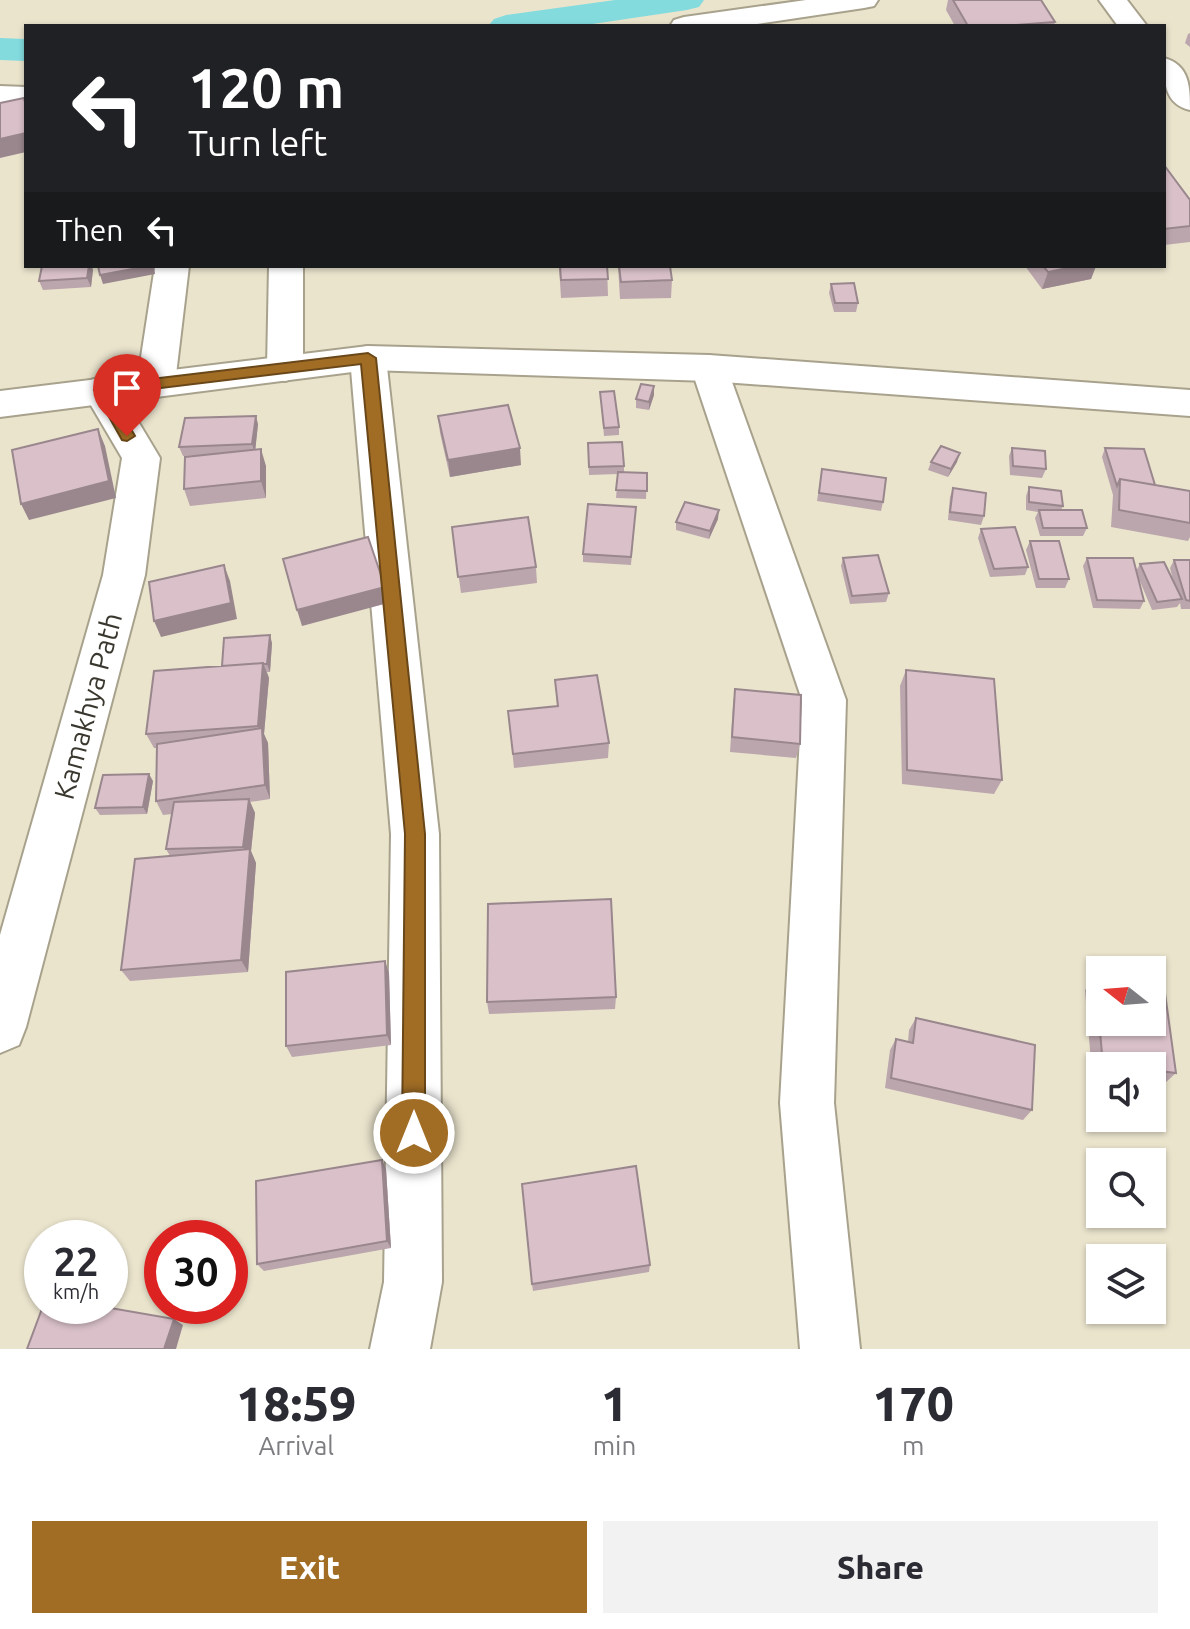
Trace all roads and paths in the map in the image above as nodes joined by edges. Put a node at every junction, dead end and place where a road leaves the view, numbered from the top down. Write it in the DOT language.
graph roads {
  1 [pos="864,0"];
  2 [pos="1113,0"];
  3 [pos="698,24"];
  4 [pos="1131,24"];
  5 [pos="1166,70"];
  6 [pos="0,95"];
  7 [pos="24,96"];
  8 [pos="1190,101"];
  9 [pos="172,268"];
  10 [pos="286,268"];
  11 [pos="368,358"];
  12 [pos="285,368"];
  13 [pos="709,368"];
  14 [pos="156,383"];
  15 [pos="101,390"];
  16 [pos="1190,403"];
  17 [pos="0,404"];
  18 [pos="0,1027"];
  19 [pos="400,1349"];
  20 [pos="830,1349"];
  1 -- 3 [label="street"];
  2 -- 4 [label="street"];
  5 -- 8 [label="street"];
  6 -- 7 [label="street"];
  9 -- 14 [label="street"];
  10 -- 12 [label="street"];
  11 -- 12 [label="street"];
  11 -- 13 [label="street"];
  11 -- 19 [label="street"];
  12 -- 14 [label="street"];
  13 -- 16 [label="street"];
  13 -- 20 [label="street"];
  14 -- 15 [label="street"];
  15 -- 17 [label="street"];
  15 -- 18 [label="street, Kamakhya Path"];
}
